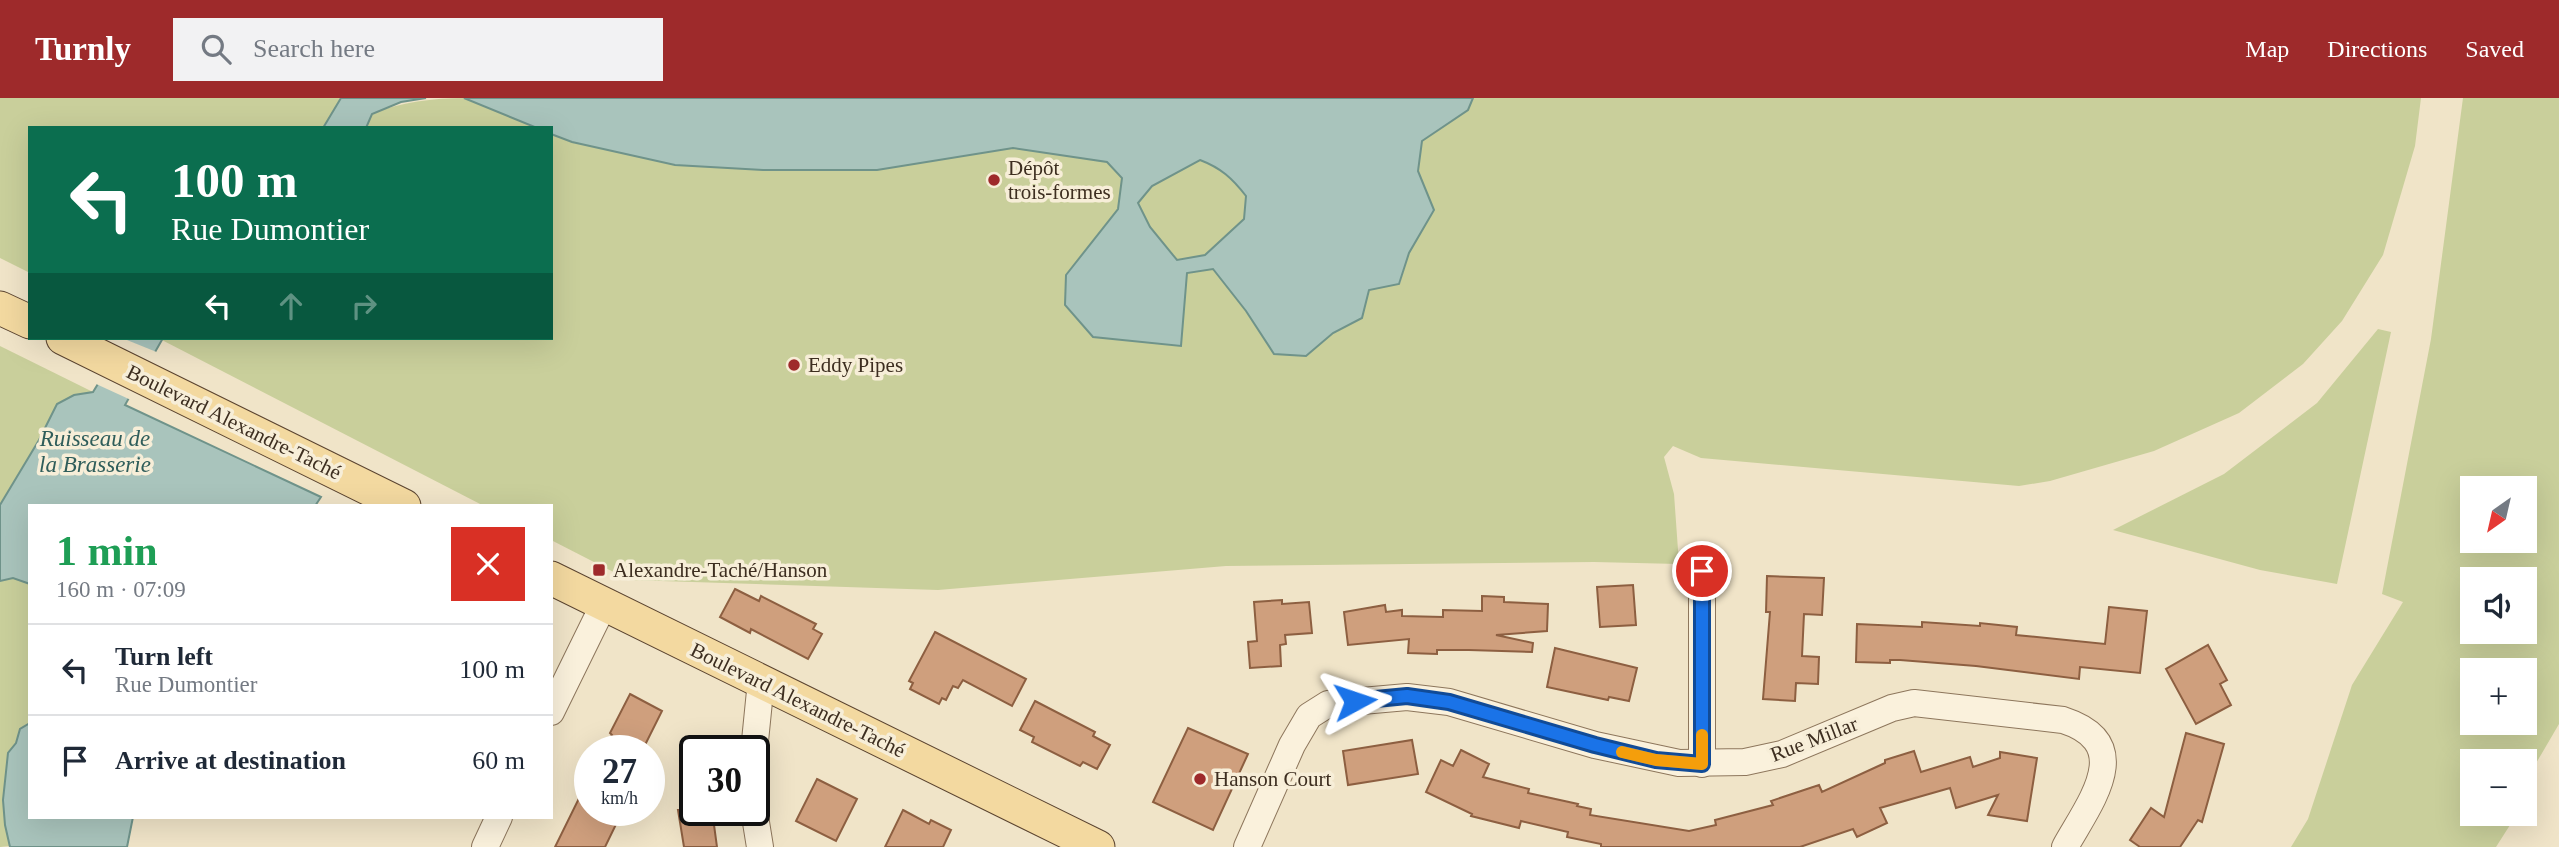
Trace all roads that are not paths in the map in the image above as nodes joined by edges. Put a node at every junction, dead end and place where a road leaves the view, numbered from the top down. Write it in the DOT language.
graph roads {
  1 [pos="0,308"];
  2 [pos="28,321"];
  3 [pos="76,344"];
  4 [pos="400,504"];
  5 [pos="1702,571"];
  6 [pos="553,579"];
  7 [pos="604,604"];
  8 [pos="761,681"];
  9 [pos="553,708"];
  10 [pos="756,735"];
  11 [pos="1702,764"];
  12 [pos="498,819"];
  13 [pos="757,826"];
  14 [pos="1047,834"];
  15 [pos="485,847"];
  16 [pos="760,847"];
  17 [pos="1098,847"];
  18 [pos="1247,847"];
  19 [pos="2065,847"];
  1 -- 2 [label="main road"];
  3 -- 4 [label="main road, Boulevard Alexandre-Taché"];
  5 -- 11 [label="street"];
  6 -- 7 [label="main road, Boulevard Alexandre-Taché"];
  7 -- 8 [label="main road, Boulevard Alexandre-Taché"];
  7 -- 9 [label="street"];
  8 -- 10 [label="street"];
  8 -- 14 [label="main road, Boulevard Alexandre-Taché"];
  11 -- 18 [label="street, Rue Millar"];
  11 -- 19 [label="street, Rue Millar"];
  12 -- 15 [label="street"];
  13 -- 16 [label="street"];
  14 -- 17 [label="main road, Boulevard Alexandre-Taché"];
}
